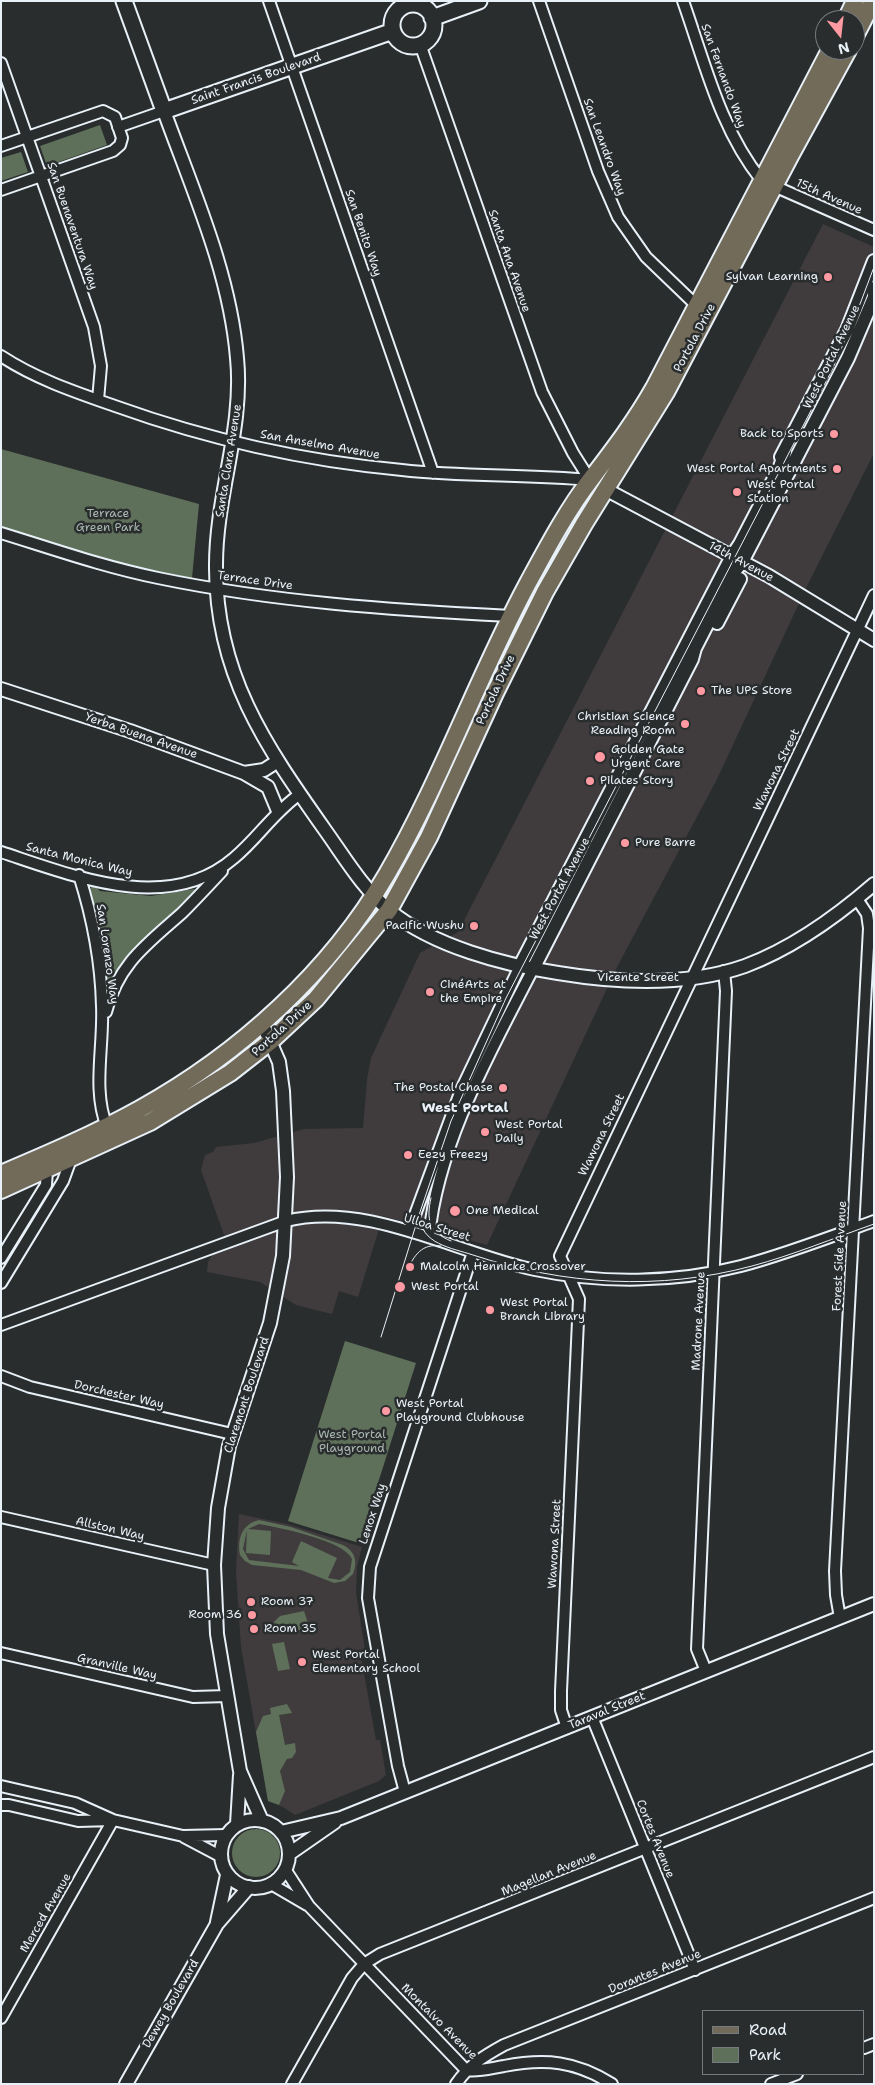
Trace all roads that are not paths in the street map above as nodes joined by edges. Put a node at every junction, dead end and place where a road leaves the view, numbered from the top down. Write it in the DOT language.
graph roads {
  1 [pos="124,1"];
  2 [pos="269,1"];
  3 [pos="480,1"];
  4 [pos="539,1"];
  5 [pos="683,1"];
  6 [pos="406,3"];
  7 [pos="432,18"];
  8 [pos="393,31"];
  9 [pos="420,44"];
  10 [pos="825,60"];
  11 [pos="842,60"];
  12 [pos="1,62"];
  13 [pos="292,67"];
  14 [pos="164,111"];
  15 [pos="118,127"];
  16 [pos="27,137"];
  17 [pos="1,146"];
  18 [pos="41,176"];
  19 [pos="768,184"];
  20 [pos="1,190"];
  21 [pos="874,230"];
  22 [pos="874,261"];
  23 [pos="874,288"];
  24 [pos="874,297"];
  25 [pos="697,306"];
  26 [pos="1,356"];
  27 [pos="1,366"];
  28 [pos="28,373"];
  29 [pos="98,400"];
  30 [pos="234,441"];
  31 [pos="433,473"];
  32 [pos="590,480"];
  33 [pos="606,489"];
  34 [pos="1,533"];
  35 [pos="737,559"];
  36 [pos="217,589"];
  37 [pos="874,595"];
  38 [pos="511,616"];
  39 [pos="857,630"];
  40 [pos="874,640"];
  41 [pos="1,689"];
  42 [pos="278,761"];
  43 [pos="244,773"];
  44 [pos="300,794"];
  45 [pos="278,810"];
  46 [pos="1,852"];
  47 [pos="235,858"];
  48 [pos="79,875"];
  49 [pos="874,884"];
  50 [pos="374,896"];
  51 [pos="857,899"];
  52 [pos="389,910"];
  53 [pos="520,966"];
  54 [pos="533,969"];
  55 [pos="724,971"];
  56 [pos="692,977"];
  57 [pos="262,1023"];
  58 [pos="103,1031"];
  59 [pos="271,1041"];
  60 [pos="106,1127"];
  61 [pos="71,1160"];
  62 [pos="47,1170"];
  63 [pos="1,1174"];
  64 [pos="1,1190"];
  65 [pos="286,1220"];
  66 [pos="874,1221"];
  67 [pos="854,1228"];
  68 [pos="409,1231"];
  69 [pos="429,1237"];
  70 [pos="473,1252"];
  71 [pos="1,1258"];
  72 [pos="714,1272"];
  73 [pos="569,1275"];
  74 [pos="1,1283"];
  75 [pos="1,1325"];
  76 [pos="1,1376"];
  77 [pos="232,1434"];
  78 [pos="1,1517"];
  79 [pos="214,1565"];
  80 [pos="874,1604"];
  81 [pos="840,1618"];
  82 [pos="1,1653"];
  83 [pos="706,1671"];
  84 [pos="228,1696"];
  85 [pos="592,1718"];
  86 [pos="566,1728"];
  87 [pos="874,1757"];
  88 [pos="240,1770"];
  89 [pos="1,1786"];
  90 [pos="405,1792"];
  91 [pos="1,1805"];
  92 [pos="341,1818"];
  93 [pos="113,1820"];
  94 [pos="262,1820"];
  95 [pos="237,1824"];
  96 [pos="281,1832"];
  97 [pos="226,1835"];
  98 [pos="183,1836"];
  99 [pos="645,1848"];
  100 [pos="289,1854"];
  101 [pos="220,1856"];
  102 [pos="285,1870"];
  103 [pos="228,1875"];
  104 [pos="271,1884"];
  105 [pos="249,1887"];
  106 [pos="874,1898"];
  107 [pos="309,1906"];
  108 [pos="216,1924"];
  109 [pos="364,1964"];
  110 [pos="694,1970"];
  111 [pos="1,2018"];
  112 [pos="466,2070"];
  113 [pos="794,2075"];
  114 [pos="126,2084"];
  115 [pos="292,2084"];
  116 [pos="456,2084"];
  117 [pos="612,2084"];
  118 [pos="771,2084"];
  1 -- 14 [label="main road, Santa Clara Avenue"];
  2 -- 13 [label="street, San Benito Way"];
  3 -- 7 [label="main road"];
  4 -- 25 [label="street, San Leandro Way"];
  5 -- 19 [label="street, San Fernando Way"];
  6 -- 7 [label="main road"];
  6 -- 8 [label="main road"];
  7 -- 9 [label="main road"];
  8 -- 9 [label="main road"];
  8 -- 13 [label="main road, Saint Francis Boulevard"];
  9 -- 32 [label="street, Santa Ana Avenue"];
  10 -- 19 [label="main road, Portola Drive"];
  11 -- 19 [label="main road, Portola Drive"];
  12 -- 16 [label="street, San Buenaventura Way"];
  13 -- 14 [label="main road, Saint Francis Boulevard"];
  13 -- 31 [label="street, San Benito Way"];
  14 -- 15 [label="street, Saint Francis Boulevard"];
  14 -- 30 [label="street, Santa Clara Avenue"];
  15 -- 16 [label="street"];
  15 -- 18 [label="street"];
  16 -- 17 [label="street"];
  16 -- 18 [label="street, San Buenaventura Way"];
  18 -- 20 [label="street"];
  18 -- 29 [label="street, San Buenaventura Way"];
  19 -- 21 [label="street, 15th Avenue"];
  19 -- 25 [label="main road, Portola Drive"];
  19 -- 33 [label="main road, Portola Drive"];
  22 -- 35 [label="street, West Portal Avenue"];
  23 -- 24 [label="street, West Portal Avenue"];
  24 -- 35 [label="street, West Portal Avenue"];
  25 -- 32 [label="main road, Portola Drive"];
  26 -- 28 [label="street, San Anselmo Avenue"];
  27 -- 28 [label="street, San Anselmo Avenue"];
  28 -- 29 [label="street, San Anselmo Avenue"];
  29 -- 30 [label="street, San Anselmo Avenue"];
  30 -- 31 [label="street, San Anselmo Avenue"];
  30 -- 36 [label="street, Santa Clara Avenue"];
  31 -- 32 [label="street, San Anselmo Avenue"];
  32 -- 33 [label="main road"];
  32 -- 38 [label="main road, Portola Drive"];
  33 -- 35 [label="street, 14th Avenue"];
  33 -- 52 [label="main road, Portola Drive"];
  34 -- 36 [label="street, Terrace Drive"];
  35 -- 39 [label="street, 14th Avenue"];
  35 -- 53 [label="street, West Portal Avenue"];
  35 -- 54 [label="street, West Portal Avenue"];
  36 -- 38 [label="street, Terrace Drive"];
  36 -- 42 [label="street, Santa Clara Avenue"];
  37 -- 39 [label="street, Wawona Street"];
  38 -- 50 [label="main road, Portola Drive"];
  39 -- 40 [label="street, 14th Avenue"];
  39 -- 56 [label="street, Wawona Street"];
  41 -- 43 [label="street, Yerba Buena Avenue"];
  42 -- 43 [label="street"];
  42 -- 44 [label="street, Santa Clara Avenue"];
  43 -- 45 [label="street, Yerba Buena Avenue"];
  44 -- 45 [label="street, Santa Monica Way"];
  44 -- 50 [label="street, Santa Clara Avenue"];
  45 -- 47 [label="street, Santa Monica Way"];
  46 -- 48 [label="street, Santa Monica Way"];
  47 -- 48 [label="street, Santa Monica Way"];
  47 -- 58 [label="street, Santa Monica Way"];
  48 -- 58 [label="street, San Lorenzo Way"];
  49 -- 51 [label="street, Vicente Street"];
  50 -- 52 [label="street, Santa Clara Avenue"];
  50 -- 57 [label="main road, Portola Drive"];
  51 -- 55 [label="street, Vicente Street"];
  51 -- 67 [label="street, Forest Side Avenue"];
  52 -- 53 [label="street, Vicente Street"];
  52 -- 59 [label="main road, Portola Drive"];
  53 -- 54 [label="street, Vicente Street"];
  53 -- 68 [label="street, West Portal Avenue"];
  54 -- 56 [label="street, Vicente Street"];
  54 -- 69 [label="street, West Portal Avenue"];
  55 -- 56 [label="street, Vicente Street"];
  55 -- 72 [label="street, Madrone Avenue"];
  56 -- 73 [label="street, Wawona Street"];
  57 -- 59 [label="street, Claremont Boulevard"];
  57 -- 60 [label="main road, Portola Drive"];
  58 -- 60 [label="street, San Lorenzo Way"];
  59 -- 61 [label="main road, Portola Drive"];
  59 -- 65 [label="street, Claremont Boulevard"];
  60 -- 63 [label="main road, Portola Drive"];
  61 -- 62 [label="main road, Portola Drive"];
  61 -- 74 [label="street"];
  62 -- 64 [label="main road, Portola Drive"];
  62 -- 71 [label="street"];
  65 -- 68 [label="street, Ulloa Street"];
  65 -- 75 [label="street, Ulloa Street"];
  65 -- 77 [label="street, Claremont Boulevard"];
  66 -- 67 [label="street, Ulloa Street"];
  67 -- 72 [label="street, Ulloa Street"];
  67 -- 81 [label="street, Forest Side Avenue"];
  68 -- 69 [label="street, Ulloa Street"];
  69 -- 70 [label="street, Ulloa Street"];
  70 -- 73 [label="street, Ulloa Street"];
  70 -- 90 [label="street, Lenox Way"];
  72 -- 73 [label="street, Ulloa Street"];
  72 -- 83 [label="street, Madrone Avenue"];
  73 -- 86 [label="street, Wawona Street"];
  76 -- 77 [label="street, Dorchester Way"];
  77 -- 79 [label="street, Claremont Boulevard"];
  78 -- 79 [label="street, Allston Way"];
  79 -- 84 [label="street, Claremont Boulevard"];
  80 -- 81 [label="street, Taraval Street"];
  81 -- 83 [label="street, Taraval Street"];
  82 -- 84 [label="street, Granville Way"];
  83 -- 85 [label="street, Taraval Street"];
  84 -- 88 [label="street, Claremont Boulevard"];
  85 -- 86 [label="street, Taraval Street"];
  85 -- 99 [label="street, Cortes Avenue"];
  86 -- 90 [label="street, Taraval Street"];
  87 -- 99 [label="street, Magellan Avenue"];
  88 -- 94 [label="street, Claremont Boulevard"];
  88 -- 95 [label="street, Claremont Boulevard"];
  89 -- 93 [label="street"];
  90 -- 92 [label="street, Taraval Street"];
  91 -- 93 [label="street"];
  92 -- 96 [label="street, Taraval Street"];
  92 -- 100 [label="street, Taraval Street"];
  93 -- 98 [label="street"];
  93 -- 111 [label="street, Merced Avenue"];
  94 -- 95 [label="street"];
  94 -- 96 [label="street"];
  95 -- 97 [label="street"];
  96 -- 100 [label="street"];
  97 -- 98 [label="street"];
  97 -- 101 [label="street"];
  98 -- 101 [label="street"];
  99 -- 109 [label="street, Magellan Avenue"];
  99 -- 110 [label="street, Cortes Avenue"];
  100 -- 102 [label="street"];
  101 -- 103 [label="street"];
  102 -- 104 [label="street"];
  102 -- 107 [label="street, Montalvo Avenue"];
  103 -- 105 [label="street"];
  103 -- 108 [label="street, Dewey Boulevard"];
  104 -- 105 [label="street"];
  104 -- 107 [label="street, Montalvo Avenue"];
  105 -- 108 [label="street, Dewey Boulevard"];
  106 -- 110 [label="street, Dorantes Avenue"];
  107 -- 109 [label="street, Montalvo Avenue"];
  108 -- 114 [label="street, Dewey Boulevard"];
  109 -- 112 [label="street, Montalvo Avenue"];
  109 -- 115 [label="street, Magellan Avenue"];
  110 -- 112 [label="street, Dorantes Avenue"];
  112 -- 116 [label="street, Dorantes Avenue"];
  112 -- 117 [label="street, Montalvo Avenue"];
  113 -- 118 [label="street"];
}
